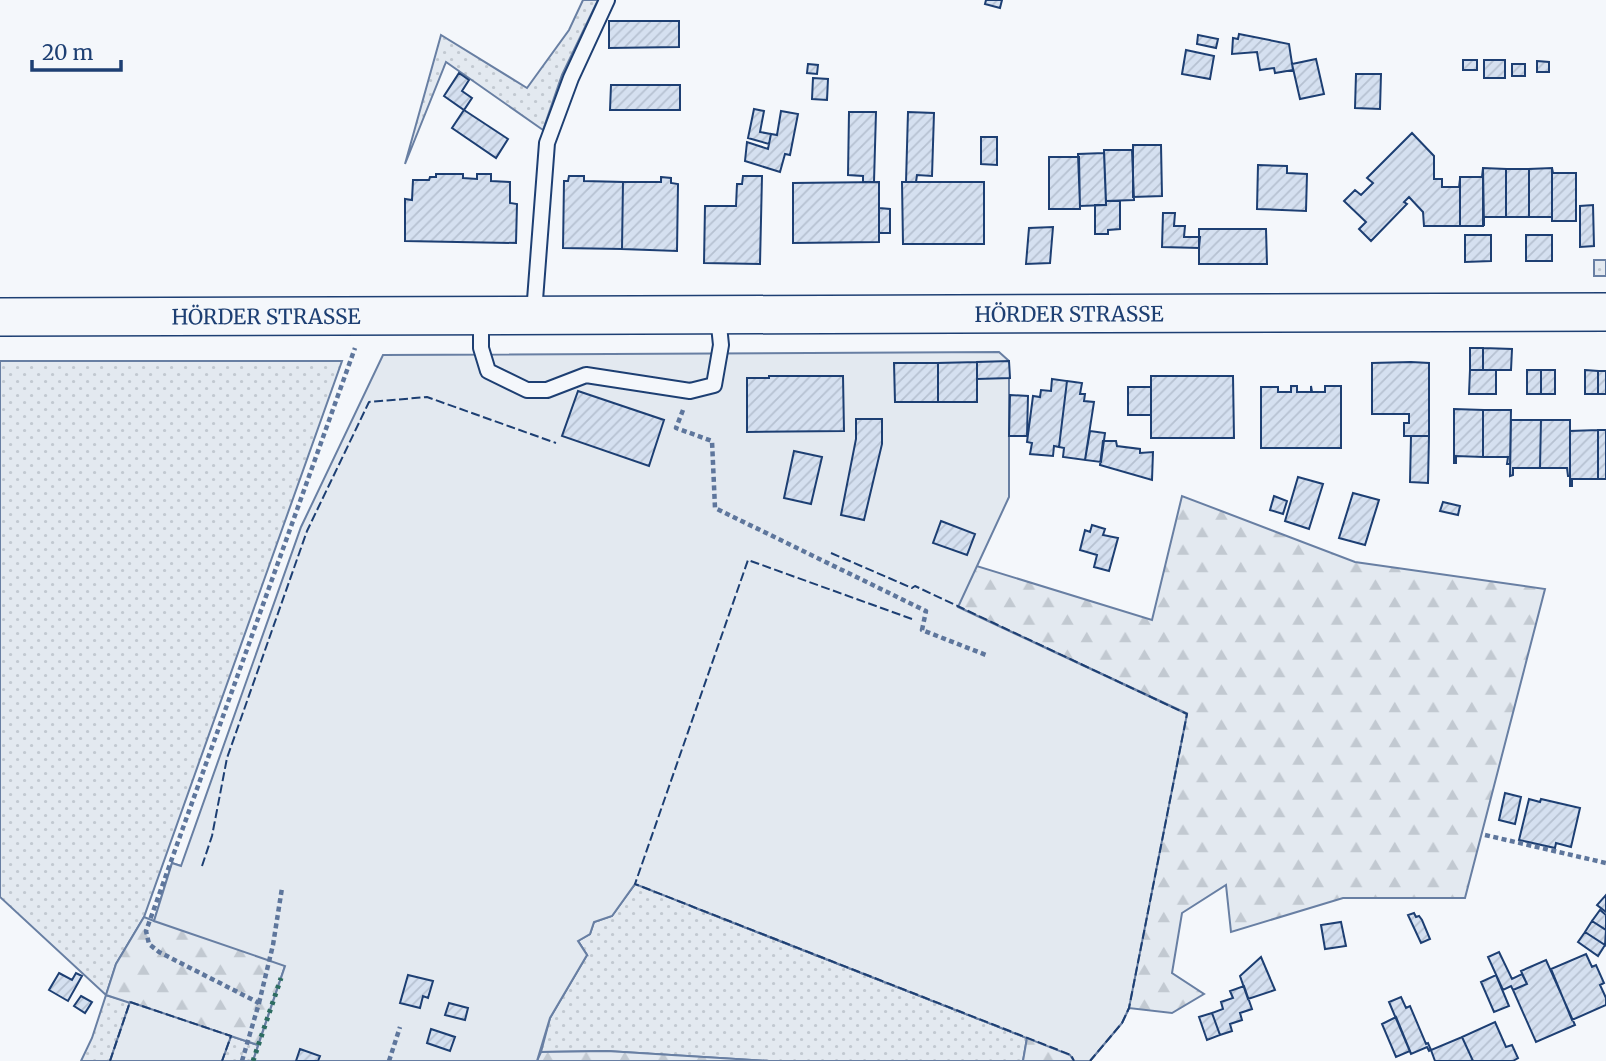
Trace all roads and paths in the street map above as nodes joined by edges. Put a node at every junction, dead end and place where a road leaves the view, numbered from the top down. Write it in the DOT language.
graph roads {
  1 [pos="607,0"];
  2 [pos="1606,312"];
  3 [pos="481,315"];
  4 [pos="534,315"];
  5 [pos="368,316"];
  6 [pos="718,316"];
  7 [pos="0,317"];
  8 [pos="690,391"];
  9 [pos="986,655"];
  10 [pos="1485,835"];
  11 [pos="1606,863"];
  12 [pos="282,888"];
  13 [pos="259,1003"];
  14 [pos="400,1027"];
  15 [pos="242,1061"];
  16 [pos="389,1061"];
  1 -- 4 [label="lane"];
  2 -- 6 [label="main road, HÖRDER STRASSE"];
  3 -- 4 [label="main road, HÖRDER STRASSE"];
  3 -- 5 [label="main road, HÖRDER STRASSE"];
  3 -- 8 [label="lane"];
  4 -- 6 [label="main road, HÖRDER STRASSE"];
  5 -- 7 [label="main road, HÖRDER STRASSE"];
  5 -- 13 [label="path"];
  6 -- 8 [label="lane"];
  8 -- 9 [label="path"];
  10 -- 11 [label="path"];
  12 -- 13 [label="path"];
  13 -- 15 [label="path"];
  14 -- 16 [label="path"];
}
